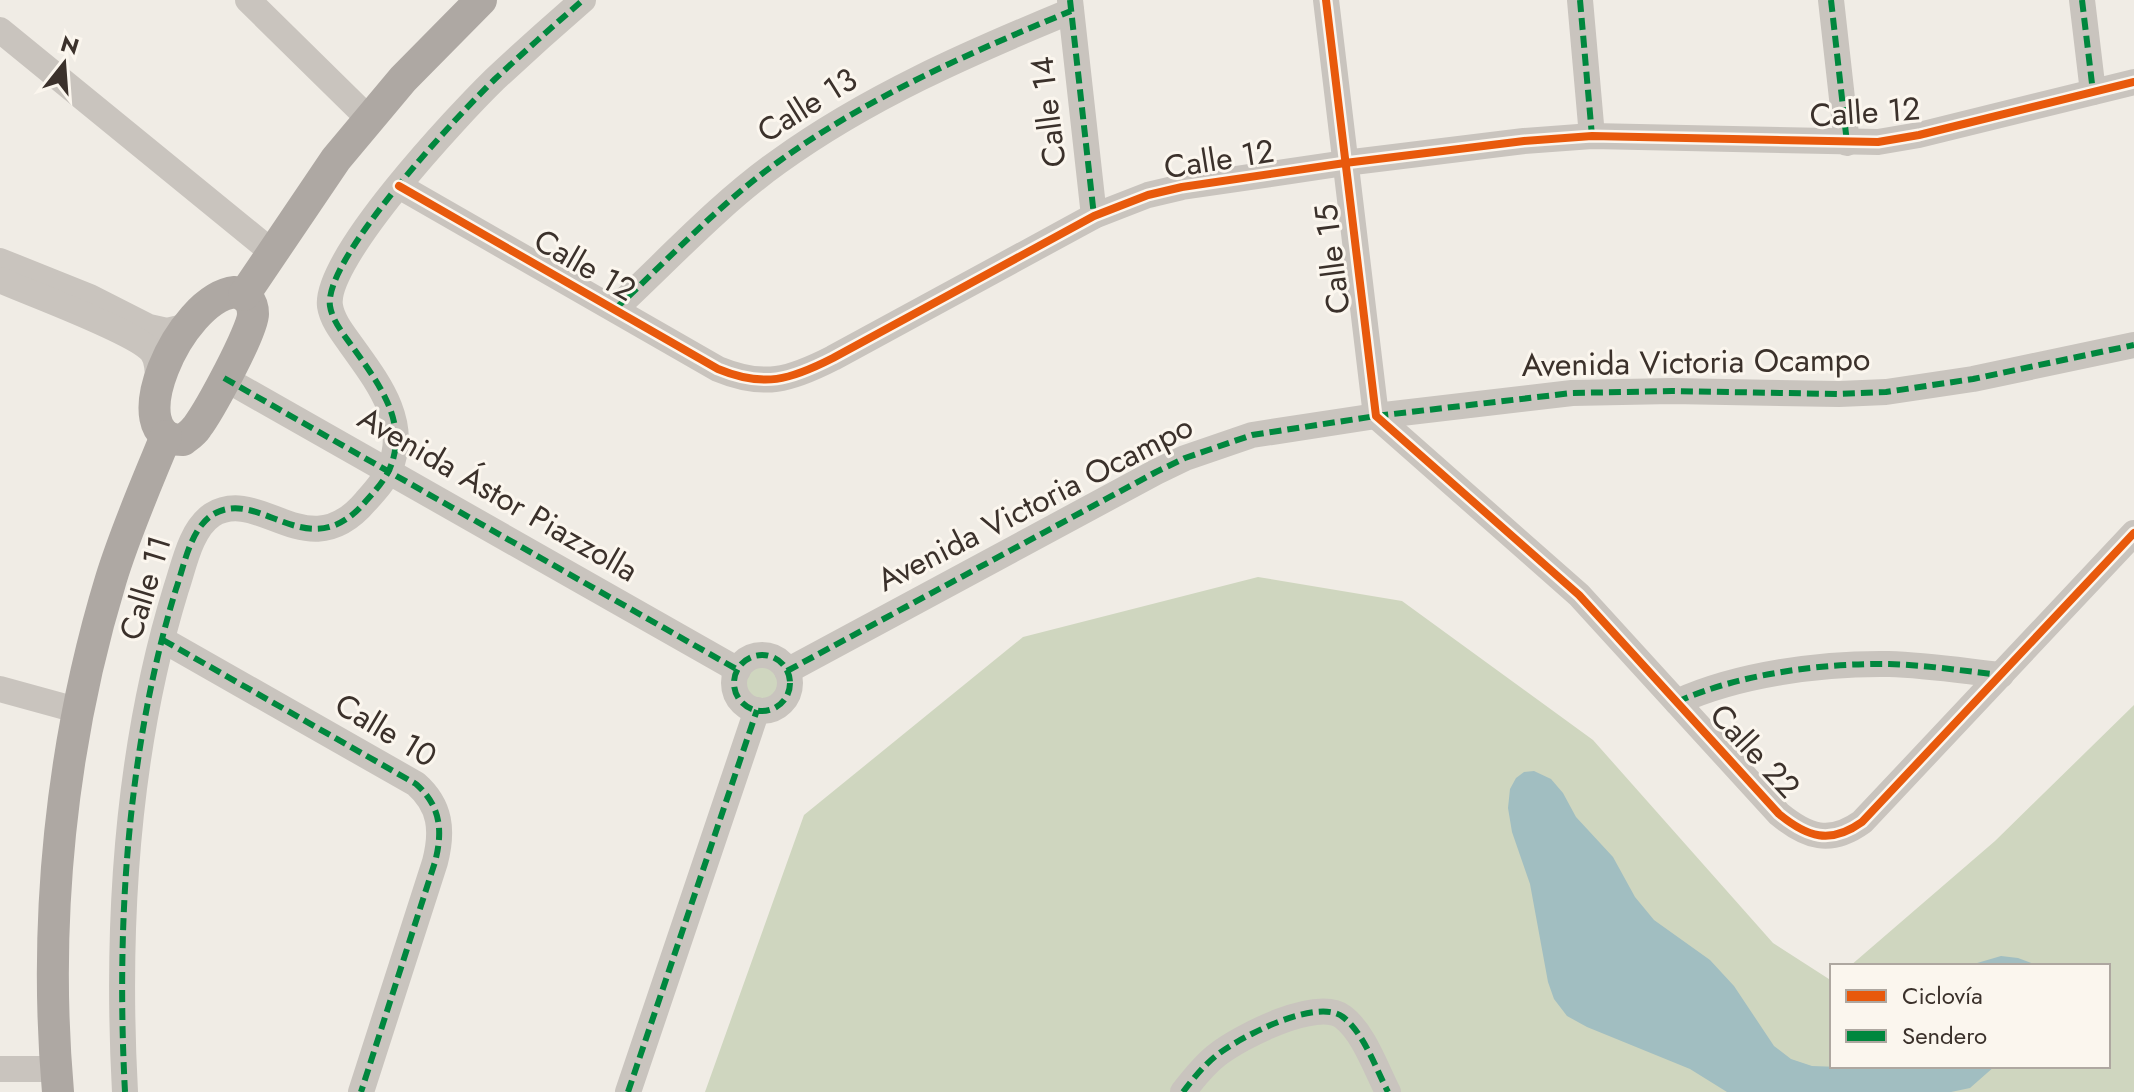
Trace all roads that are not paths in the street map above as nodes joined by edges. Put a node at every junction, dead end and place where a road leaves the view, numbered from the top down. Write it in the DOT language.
graph roads {
  1 [pos="248,0"];
  2 [pos="481,0"];
  3 [pos="583,0"];
  4 [pos="1326,0"];
  5 [pos="1580,0"];
  6 [pos="1831,0"];
  7 [pos="2082,0"];
  8 [pos="1070,5"];
  9 [pos="0,30"];
  10 [pos="2134,82"];
  11 [pos="2093,92"];
  12 [pos="369,119"];
  13 [pos="1592,136"];
  14 [pos="1847,143"];
  15 [pos="1345,163"];
  16 [pos="399,186"];
  17 [pos="1094,216"];
  18 [pos="272,252"];
  19 [pos="0,261"];
  20 [pos="0,280"];
  21 [pos="244,295"];
  22 [pos="615,309"];
  23 [pos="184,327"];
  24 [pos="2134,345"];
  25 [pos="224,378"];
  26 [pos="158,382"];
  27 [pos="1376,416"];
  28 [pos="166,436"];
  29 [pos="389,471"];
  30 [pos="2134,533"];
  31 [pos="163,640"];
  32 [pos="738,670"];
  33 [pos="787,671"];
  34 [pos="2001,675"];
  35 [pos="0,689"];
  36 [pos="1677,702"];
  37 [pos="757,710"];
  38 [pos="80,711"];
  39 [pos="0,1069"];
  40 [pos="57,1080"];
  41 [pos="125,1092"];
  42 [pos="361,1092"];
  43 [pos="628,1092"];
  44 [pos="1183,1092"];
  45 [pos="1388,1092"];
  1 -- 12 [label="street"];
  2 -- 12 [label="main road"];
  3 -- 16 [label="street"];
  4 -- 15 [label="street, Calle 15"];
  5 -- 13 [label="street"];
  6 -- 14 [label="street"];
  7 -- 11 [label="street"];
  8 -- 17 [label="street, Calle 14"];
  8 -- 22 [label="street, Calle 13"];
  9 -- 18 [label="street"];
  10 -- 11 [label="street, Calle 12"];
  11 -- 14 [label="street, Calle 12"];
  12 -- 18 [label="main road"];
  13 -- 14 [label="street, Calle 12"];
  13 -- 15 [label="street, Calle 12"];
  15 -- 17 [label="street, Calle 12"];
  15 -- 27 [label="street, Calle 15"];
  16 -- 22 [label="street, Calle 12"];
  16 -- 29 [label="street"];
  17 -- 22 [label="street, Calle 12"];
  18 -- 21 [label="main road"];
  19 -- 23 [label="street"];
  20 -- 26 [label="street"];
  21 -- 23 [label="main road"];
  21 -- 25 [label="main road"];
  23 -- 26 [label="main road"];
  24 -- 27 [label="street, Avenida Victoria Ocampo"];
  25 -- 28 [label="main road"];
  25 -- 29 [label="street, Avenida Ástor Piazzolla"];
  26 -- 28 [label="main road"];
  27 -- 33 [label="street, Avenida Victoria Ocampo"];
  27 -- 36 [label="street, Calle 22"];
  28 -- 38 [label="main road"];
  29 -- 31 [label="street, Calle 11"];
  29 -- 32 [label="street, Avenida Ástor Piazzolla"];
  30 -- 34 [label="street, Calle 22"];
  31 -- 41 [label="street, Calle 11"];
  31 -- 42 [label="street, Calle 10"];
  32 -- 33 [label="street"];
  32 -- 37 [label="street"];
  33 -- 37 [label="street"];
  34 -- 36 [label="street"];
  34 -- 36 [label="street, Calle 22"];
  35 -- 38 [label="street"];
  37 -- 43 [label="street"];
  38 -- 40 [label="main road"];
  39 -- 40 [label="street"];
  44 -- 45 [label="street"];
}
